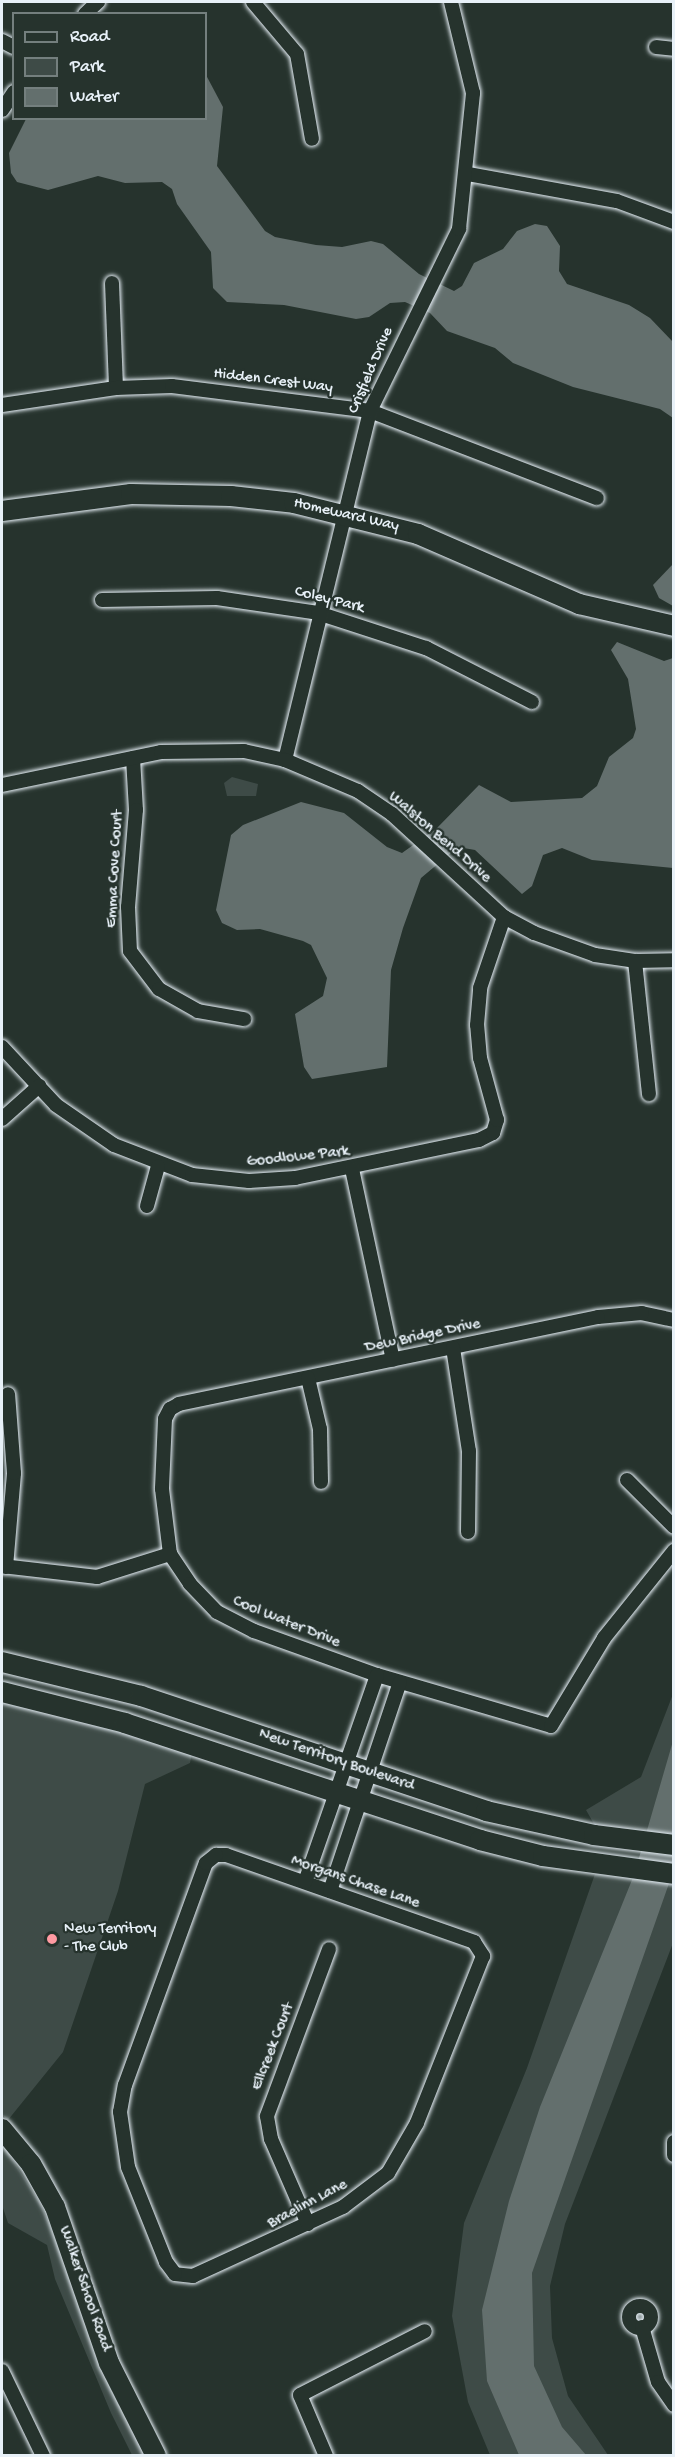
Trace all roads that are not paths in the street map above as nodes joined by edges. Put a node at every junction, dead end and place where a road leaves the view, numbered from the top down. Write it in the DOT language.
graph roads {
  1 [pos="253,2"];
  2 [pos="451,2"];
  3 [pos="656,47"];
  4 [pos="674,49"];
  5 [pos="12,95"];
  6 [pos="2,110"];
  7 [pos="312,139"];
  8 [pos="468,174"];
  9 [pos="674,222"];
  10 [pos="112,283"];
  11 [pos="116,388"];
  12 [pos="2,405"];
  13 [pos="370,411"];
  14 [pos="597,498"];
  15 [pos="2,511"];
  16 [pos="342,513"];
  17 [pos="102,600"];
  18 [pos="318,613"];
  19 [pos="672,626"];
  20 [pos="532,702"];
  21 [pos="133,758"];
  22 [pos="285,760"];
  23 [pos="2,785"];
  24 [pos="504,916"];
  25 [pos="674,960"];
  26 [pos="635,961"];
  27 [pos="244,1019"];
  28 [pos="2,1047"];
  29 [pos="39,1086"];
  30 [pos="650,1094"];
  31 [pos="2,1119"];
  32 [pos="158,1166"];
  33 [pos="352,1169"];
  34 [pos="147,1206"];
  35 [pos="674,1320"];
  36 [pos="453,1348"];
  37 [pos="393,1360"];
  38 [pos="308,1378"];
  39 [pos="8,1394"];
  40 [pos="179,1404"];
  41 [pos="627,1480"];
  42 [pos="321,1482"];
  43 [pos="674,1527"];
  44 [pos="468,1532"];
  45 [pos="674,1551"];
  46 [pos="170,1554"];
  47 [pos="4,1566"];
  48 [pos="2,1662"];
  49 [pos="377,1675"];
  50 [pos="400,1682"];
  51 [pos="2,1692"];
  52 [pos="346,1764"];
  53 [pos="370,1773"];
  54 [pos="336,1792"];
  55 [pos="361,1800"];
  56 [pos="674,1845"];
  57 [pos="674,1874"];
  58 [pos="305,1882"];
  59 [pos="330,1891"];
  60 [pos="329,1949"];
  61 [pos="480,1949"];
  62 [pos="2,2130"];
  63 [pos="674,2142"];
  64 [pos="674,2155"];
  65 [pos="308,2224"];
  66 [pos="184,2275"];
  67 [pos="642,2327"];
  68 [pos="425,2331"];
  69 [pos="2,2371"];
  70 [pos="674,2405"];
  71 [pos="37,2453"];
  72 [pos="156,2456"];
  73 [pos="326,2456"];
  1 -- 7 [label="street"];
  2 -- 8 [label="street, Crisfield Drive"];
  3 -- 4 [label="street"];
  5 -- 6 [label="street"];
  8 -- 9 [label="street"];
  8 -- 13 [label="street, Crisfield Drive"];
  10 -- 11 [label="street"];
  11 -- 12 [label="street, Hidden Crest Way"];
  11 -- 13 [label="street, Hidden Crest Way"];
  13 -- 14 [label="street, Hidden Crest Way"];
  13 -- 16 [label="street, Crisfield Drive"];
  15 -- 16 [label="main road, Homeward Way"];
  16 -- 18 [label="street, Crisfield Drive"];
  16 -- 19 [label="main road, Homeward Way"];
  17 -- 18 [label="street, Coley Park"];
  18 -- 20 [label="street, Coley Park"];
  18 -- 22 [label="street, Crisfield Drive"];
  21 -- 22 [label="street, Walston Bend Drive"];
  21 -- 23 [label="street, Walston Bend Drive"];
  21 -- 27 [label="street, Emma Cove Court"];
  22 -- 24 [label="street, Walston Bend Drive"];
  24 -- 26 [label="street, Walston Bend Drive"];
  24 -- 33 [label="street, Goodlowe Park"];
  25 -- 26 [label="street, Walston Bend Drive"];
  26 -- 30 [label="street"];
  28 -- 29 [label="street, Goodlowe Park"];
  29 -- 31 [label="street"];
  29 -- 32 [label="street, Goodlowe Park"];
  32 -- 33 [label="street, Goodlowe Park"];
  32 -- 34 [label="street"];
  33 -- 37 [label="street"];
  35 -- 36 [label="street, Dew Bridge Drive"];
  36 -- 37 [label="street, Dew Bridge Drive"];
  36 -- 44 [label="street"];
  37 -- 38 [label="street, Dew Bridge Drive"];
  38 -- 40 [label="street, Dew Bridge Drive"];
  38 -- 42 [label="street"];
  39 -- 47 [label="street"];
  40 -- 46 [label="street, Cool Water Drive"];
  41 -- 43 [label="street"];
  45 -- 50 [label="street, Cool Water Drive"];
  46 -- 47 [label="street"];
  46 -- 49 [label="street, Cool Water Drive"];
  48 -- 52 [label="main road, New Territory Boulevard"];
  49 -- 50 [label="street, Cool Water Drive"];
  49 -- 52 [label="street"];
  50 -- 53 [label="street"];
  51 -- 54 [label="main road, New Territory Boulevard"];
  52 -- 53 [label="main road, New Territory Boulevard"];
  52 -- 54 [label="street"];
  53 -- 55 [label="street"];
  53 -- 56 [label="main road, New Territory Boulevard"];
  54 -- 55 [label="main road, New Territory Boulevard"];
  54 -- 58 [label="street"];
  55 -- 57 [label="main road, New Territory Boulevard"];
  55 -- 59 [label="street"];
  58 -- 59 [label="street, Morgans Chase Lane"];
  58 -- 66 [label="street, Morgans Chase Lane"];
  59 -- 61 [label="street, Morgans Chase Lane"];
  60 -- 65 [label="street, Ellcreek Court"];
  61 -- 65 [label="street, Braelinn Lane"];
  62 -- 72 [label="main road, Walker School Road"];
  63 -- 64 [label="street"];
  65 -- 66 [label="street, Braelinn Lane"];
  67 -- 70 [label="street"];
  68 -- 73 [label="street"];
  69 -- 71 [label="street"];
}
